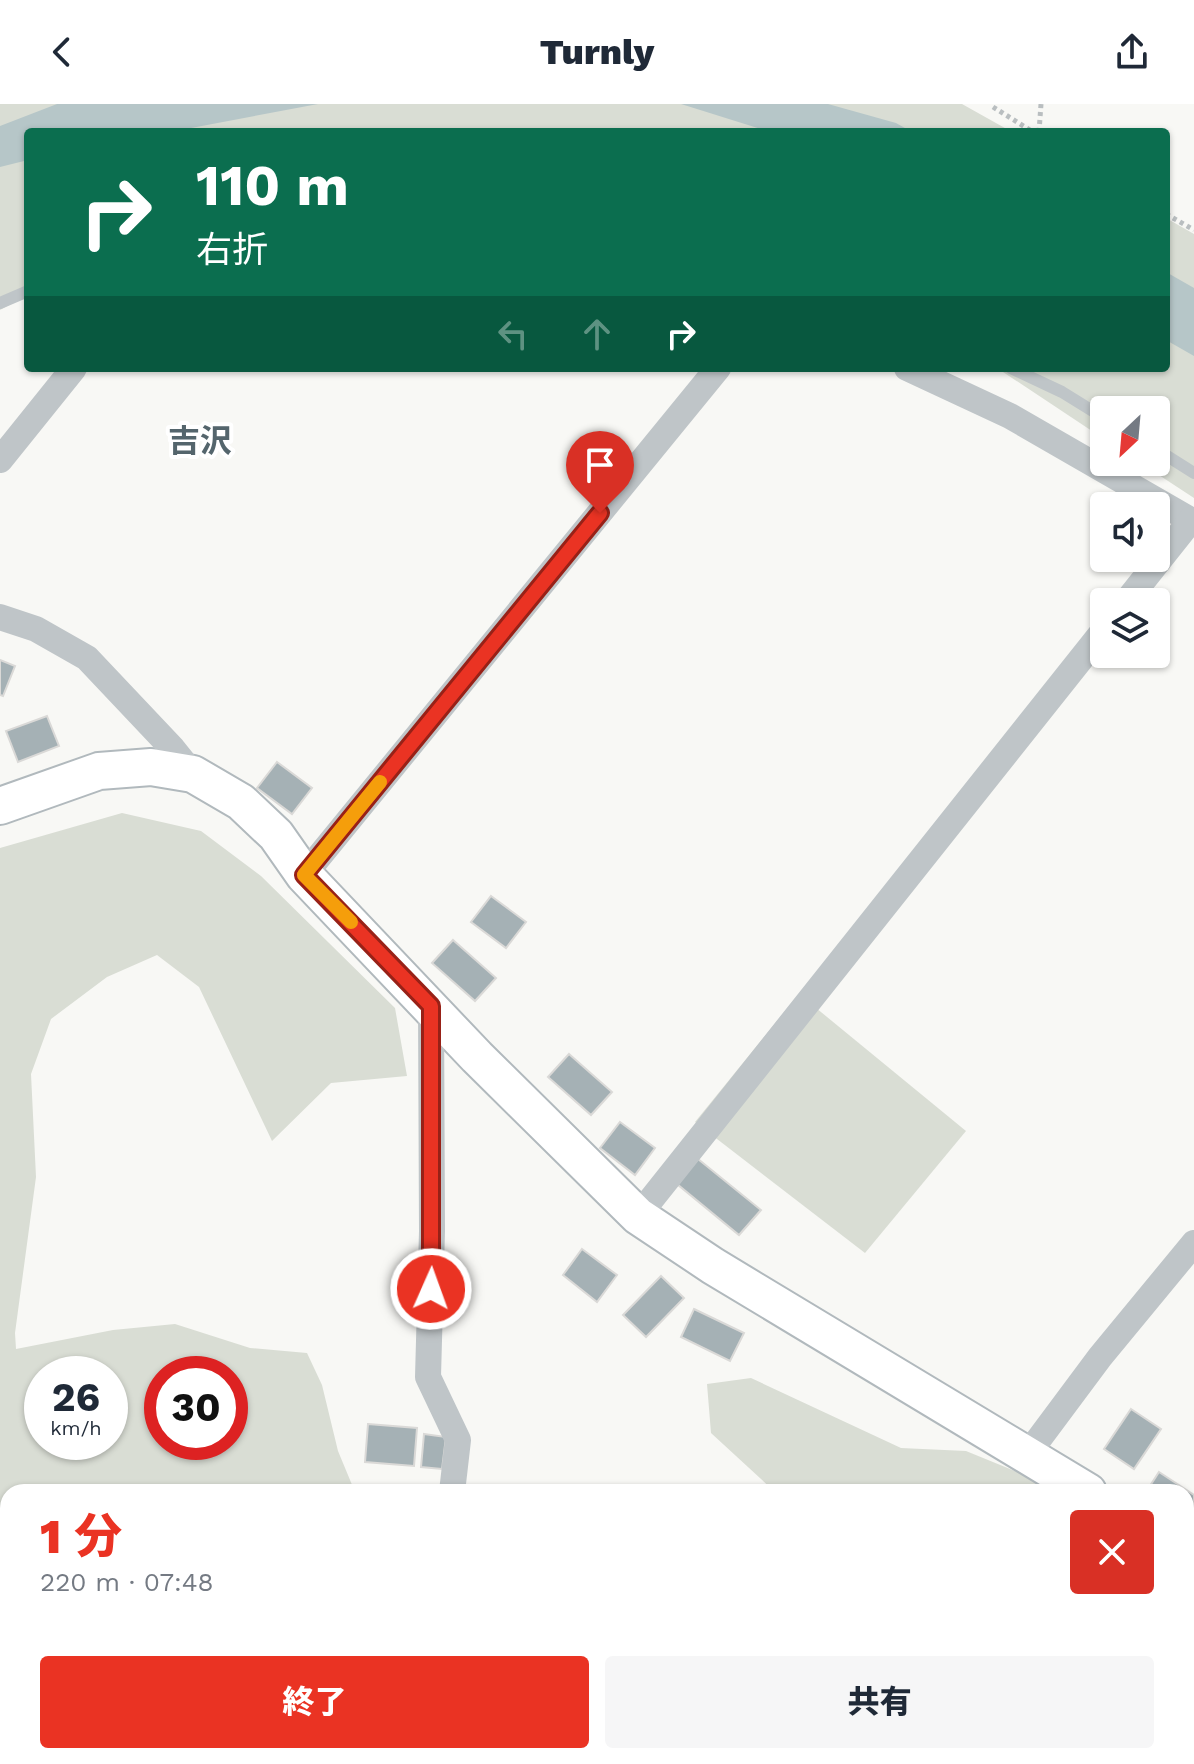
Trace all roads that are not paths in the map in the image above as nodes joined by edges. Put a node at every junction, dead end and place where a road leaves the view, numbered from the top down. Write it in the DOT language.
graph roads {
  1 [pos="24,293"];
  2 [pos="0,303"];
  3 [pos="71,372"];
  4 [pos="715,372"];
  5 [pos="916,372"];
  6 [pos="1020,372"];
  7 [pos="1090,409"];
  8 [pos="1170,458"];
  9 [pos="0,460"];
  10 [pos="1194,473"];
  11 [pos="1192,521"];
  12 [pos="1137,588"];
  13 [pos="0,617"];
  14 [pos="1090,648"];
  15 [pos="193,774"];
  16 [pos="0,806"];
  17 [pos="304,875"];
  18 [pos="431,1006"];
  19 [pos="638,1216"];
  20 [pos="1194,1243"];
  21 [pos="1027,1455"];
  22 [pos="453,1484"];
  23 [pos="1075,1484"];
  1 -- 2 [label="lane"];
  3 -- 9 [label="street"];
  4 -- 17 [label="street"];
  5 -- 11 [label="street"];
  6 -- 7 [label="lane"];
  8 -- 10 [label="lane"];
  11 -- 12 [label="street"];
  13 -- 15 [label="street"];
  14 -- 19 [label="street"];
  15 -- 16 [label="street"];
  15 -- 17 [label="street"];
  17 -- 18 [label="street"];
  18 -- 19 [label="street"];
  18 -- 22 [label="street"];
  19 -- 21 [label="street"];
  20 -- 21 [label="street"];
  21 -- 23 [label="street"];
}
